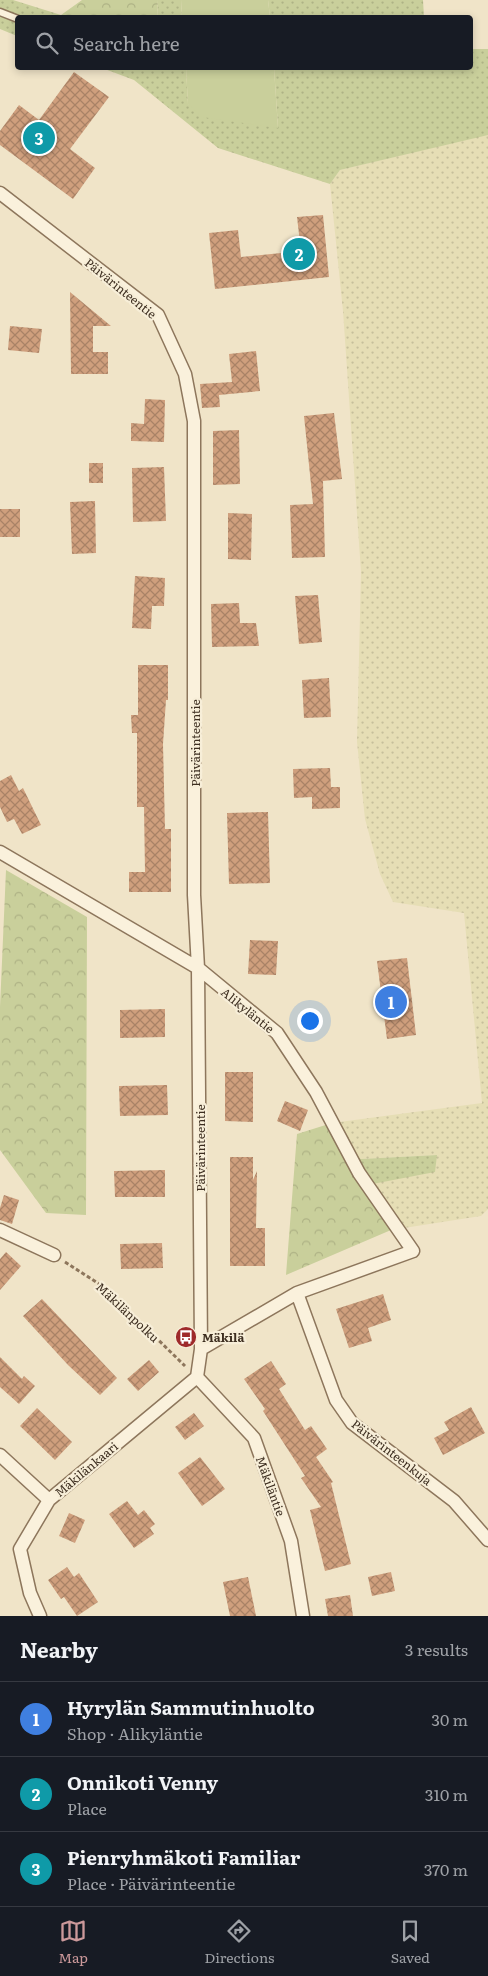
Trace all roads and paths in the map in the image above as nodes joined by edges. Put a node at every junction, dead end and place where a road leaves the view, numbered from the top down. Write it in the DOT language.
graph roads {
  1 [pos="0,12"];
  2 [pos="15,18"];
  3 [pos="0,193"];
  4 [pos="0,852"];
  5 [pos="198,968"];
  6 [pos="0,1230"];
  7 [pos="54,1255"];
  8 [pos="297,1293"];
  9 [pos="201,1349"];
  10 [pos="196,1377"];
  11 [pos="0,1455"];
  12 [pos="49,1500"];
  13 [pos="488,1540"];
  14 [pos="40,1616"];
  15 [pos="303,1616"];
  1 -- 2 [label="lane"];
  3 -- 5 [label="street, Päivärinteentie"];
  4 -- 5 [label="street, Alikyläntie"];
  5 -- 8 [label="street, Alikyläntie"];
  5 -- 9 [label="street, Päivärinteentie"];
  6 -- 7 [label="street"];
  7 -- 10 [label="path, Mäkilänpolku"];
  8 -- 9 [label="street"];
  8 -- 13 [label="street, Päivärinteenkuja"];
  9 -- 10 [label="street, Päivärinteentie"];
  10 -- 12 [label="street, Mäkilänkaari"];
  10 -- 15 [label="street, Mäkiläntie"];
  11 -- 12 [label="street"];
  12 -- 14 [label="street, Mäkilänkaari"];
}
